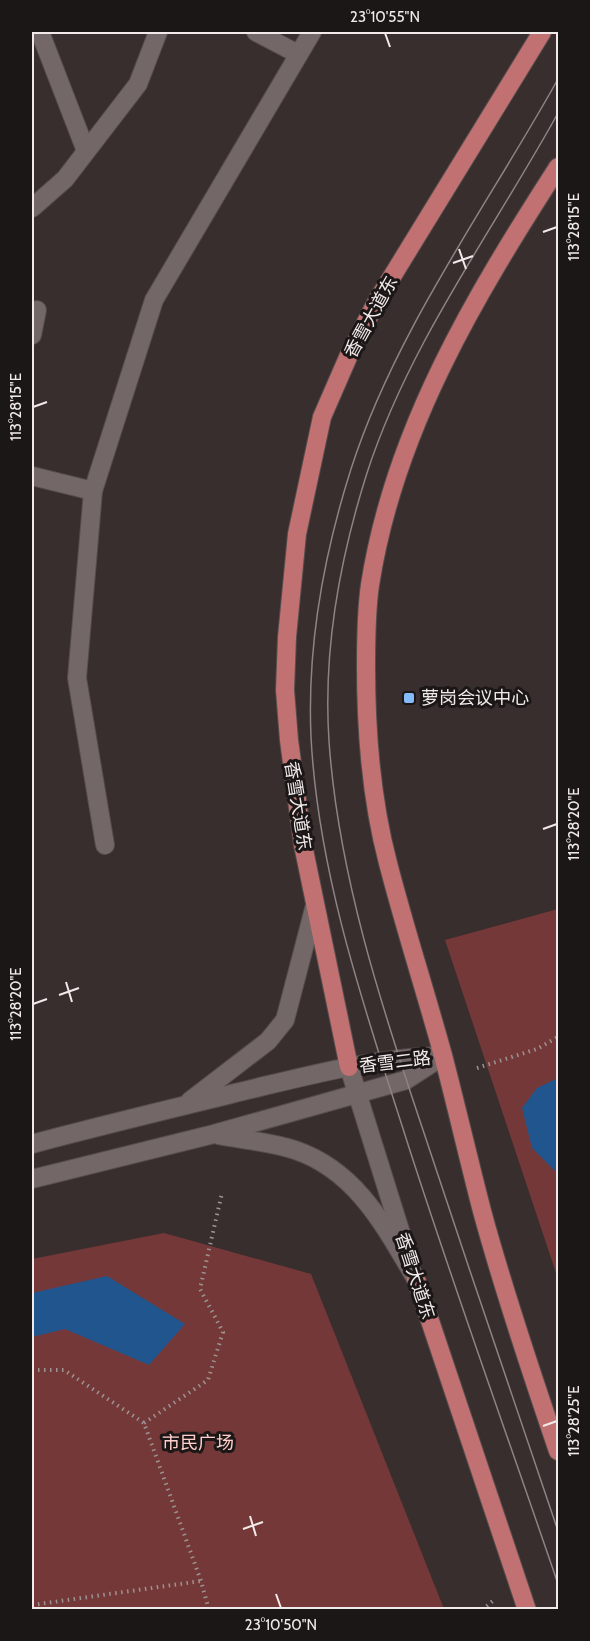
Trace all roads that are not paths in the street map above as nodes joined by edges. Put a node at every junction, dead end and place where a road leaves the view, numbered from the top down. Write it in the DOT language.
graph roads {
  1 [pos="40,32"];
  2 [pos="158,32"];
  3 [pos="256,32"];
  4 [pos="312,32"];
  5 [pos="542,32"];
  6 [pos="298,54"];
  7 [pos="86,151"];
  8 [pos="558,167"];
  9 [pos="32,208"];
  10 [pos="37,310"];
  11 [pos="32,335"];
  12 [pos="32,476"];
  13 [pos="93,491"];
  14 [pos="105,844"];
  15 [pos="315,905"];
  16 [pos="443,1056"];
  17 [pos="349,1067"];
  18 [pos="356,1094"];
  19 [pos="184,1106"];
  20 [pos="213,1134"];
  21 [pos="32,1144"];
  22 [pos="32,1179"];
  23 [pos="416,1279"];
  24 [pos="558,1451"];
  25 [pos="527,1610"];
  1 -- 7 [label="street"];
  2 -- 7 [label="street"];
  3 -- 6 [label="street"];
  4 -- 6 [label="street"];
  5 -- 15 [label="main road, 香雪大道东"];
  6 -- 13 [label="street"];
  7 -- 9 [label="street"];
  8 -- 16 [label="main road"];
  10 -- 11 [label="street"];
  12 -- 13 [label="street"];
  13 -- 14 [label="street"];
  15 -- 17 [label="main road, 香雪大道东"];
  15 -- 19 [label="street"];
  16 -- 17 [label="street, 香雪二路"];
  16 -- 18 [label="street, 香雪二路"];
  16 -- 24 [label="main road"];
  17 -- 18 [label="street, 香雪大道东"];
  17 -- 19 [label="street, 香雪二路"];
  18 -- 20 [label="street, 香雪二路"];
  18 -- 23 [label="street, 香雪大道东"];
  19 -- 21 [label="street, 香雪二路"];
  20 -- 22 [label="street, 香雪二路"];
  20 -- 23 [label="street"];
  23 -- 25 [label="main road, 香雪大道东"];
}
